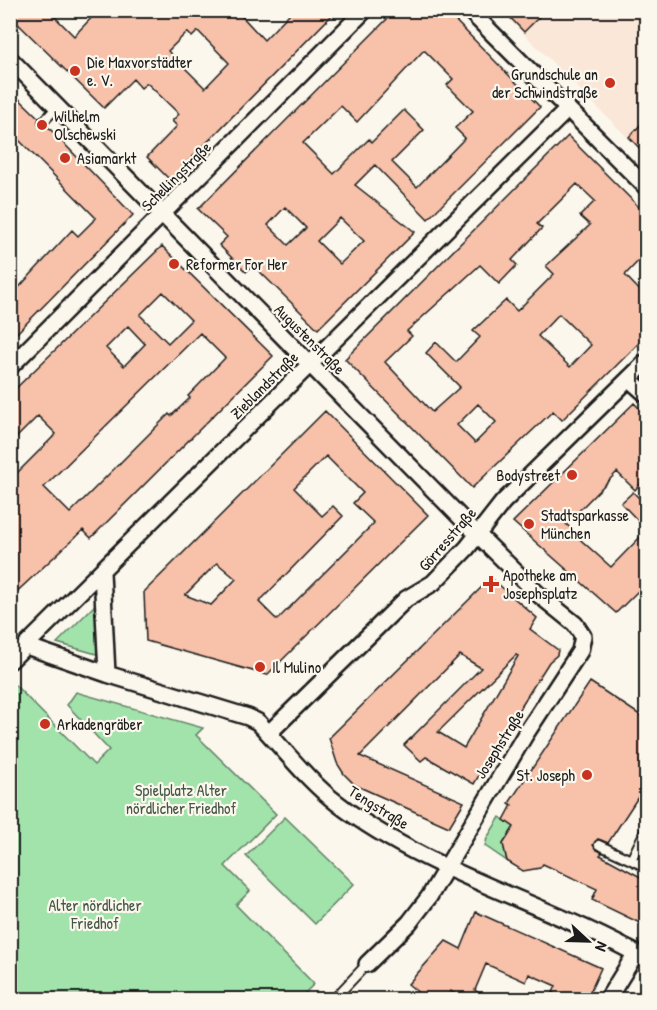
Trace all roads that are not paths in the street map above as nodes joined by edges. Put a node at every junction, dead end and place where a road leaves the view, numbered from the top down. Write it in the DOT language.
graph roads {
  1 [pos="366,10"];
  2 [pos="469,10"];
  3 [pos="10,59"];
  4 [pos="57,107"];
  5 [pos="567,109"];
  6 [pos="43,122"];
  7 [pos="646,187"];
  8 [pos="163,215"];
  9 [pos="646,362"];
  10 [pos="310,364"];
  11 [pos="10,367"];
  12 [pos="629,379"];
  13 [pos="646,394"];
  14 [pos="477,534"];
  15 [pos="102,572"];
  16 [pos="584,642"];
  17 [pos="26,646"];
  18 [pos="10,661"];
  19 [pos="107,674"];
  20 [pos="269,733"];
  21 [pos="646,829"];
  22 [pos="598,845"];
  23 [pos="631,860"];
  24 [pos="447,867"];
  25 [pos="646,867"];
  26 [pos="641,956"];
  27 [pos="367,964"];
  28 [pos="333,999"];
  29 [pos="608,999"];
  1 -- 8 [label="street, Schellingstraße"];
  2 -- 5 [label="street"];
  3 -- 4 [label="street, Augustenstraße"];
  4 -- 6 [label="lane"];
  4 -- 8 [label="street, Augustenstraße"];
  5 -- 7 [label="street"];
  5 -- 10 [label="street, Zieblandstraße"];
  8 -- 10 [label="street, Augustenstraße"];
  8 -- 11 [label="street, Schellingstraße"];
  9 -- 12 [label="street, Görresstraße"];
  10 -- 14 [label="street, Augustenstraße"];
  10 -- 15 [label="street, Zieblandstraße"];
  12 -- 13 [label="street"];
  12 -- 14 [label="street, Görresstraße"];
  14 -- 16 [label="street, Augustenstraße"];
  14 -- 20 [label="street, Görresstraße"];
  15 -- 17 [label="street, Zieblandstraße"];
  15 -- 19 [label="street"];
  16 -- 24 [label="street, Josephstraße"];
  17 -- 18 [label="street, Zieblandstraße"];
  17 -- 19 [label="street, Tengstraße"];
  19 -- 20 [label="street, Tengstraße"];
  20 -- 24 [label="street, Tengstraße"];
  21 -- 23 [label="lane"];
  22 -- 23 [label="lane"];
  23 -- 25 [label="lane"];
  24 -- 26 [label="street, Tengstraße"];
  24 -- 27 [label="street, Josephstraße"];
  26 -- 29 [label="street"];
  27 -- 28 [label="lane"];
}
